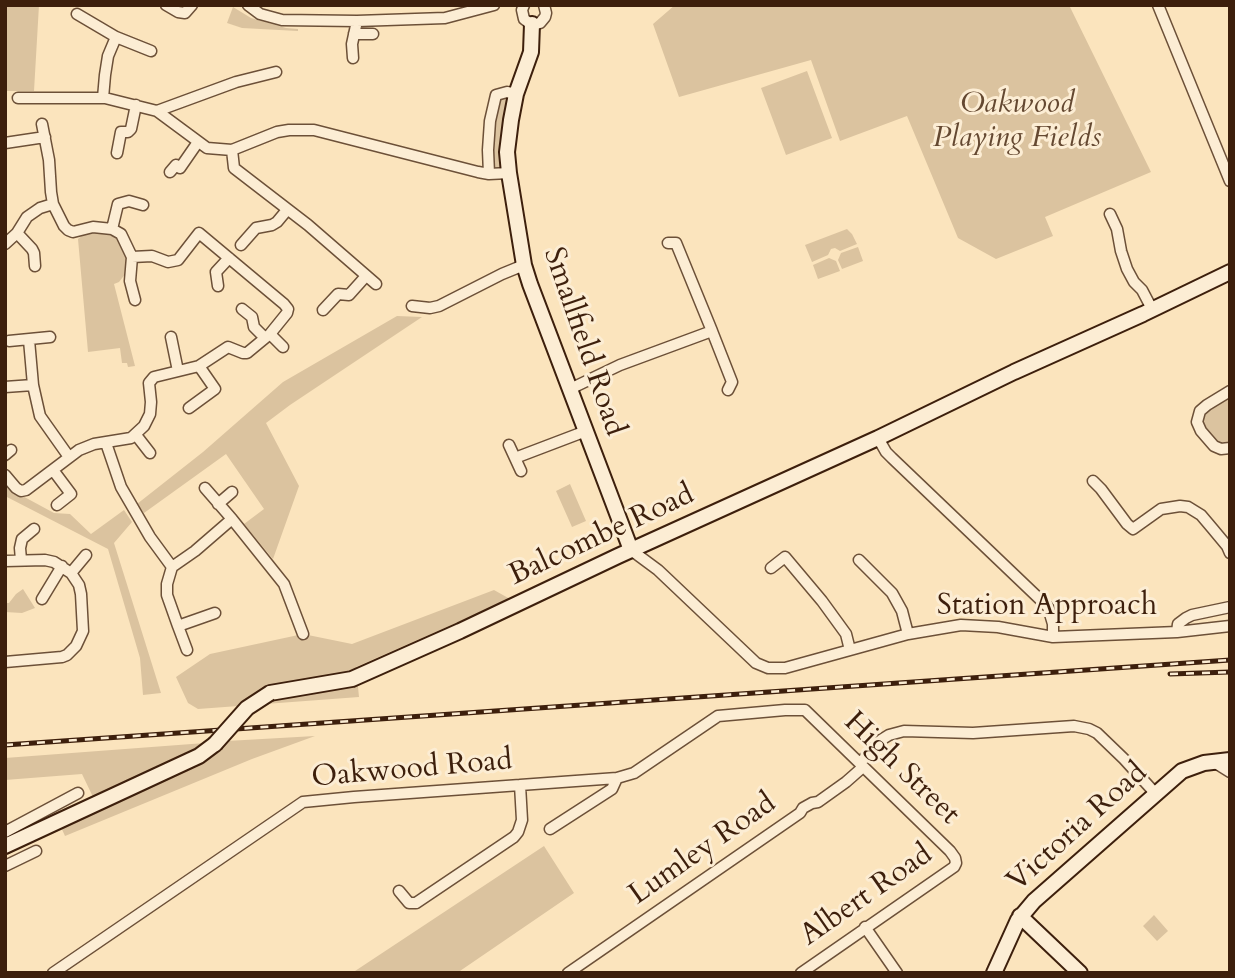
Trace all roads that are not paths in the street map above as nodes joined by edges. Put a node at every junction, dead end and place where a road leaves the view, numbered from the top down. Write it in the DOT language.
graph roads {
  1 [pos="166,5"];
  2 [pos="192,5"];
  3 [pos="248,5"];
  4 [pos="494,5"];
  5 [pos="517,5"];
  6 [pos="544,5"];
  7 [pos="1158,5"];
  8 [pos="433,6"];
  9 [pos="524,6"];
  10 [pos="262,10"];
  11 [pos="76,14"];
  12 [pos="434,18"];
  13 [pos="357,21"];
  14 [pos="532,24"];
  15 [pos="354,34"];
  16 [pos="373,34"];
  17 [pos="116,37"];
  18 [pos="151,51"];
  19 [pos="353,58"];
  20 [pos="276,72"];
  21 [pos="516,94"];
  22 [pos="18,98"];
  23 [pos="103,98"];
  24 [pos="136,105"];
  25 [pos="157,111"];
  26 [pos="42,124"];
  27 [pos="45,137"];
  28 [pos="5,142"];
  29 [pos="198,142"];
  30 [pos="232,150"];
  31 [pos="117,153"];
  32 [pos="170,172"];
  33 [pos="509,173"];
  34 [pos="489,174"];
  35 [pos="1230,181"];
  36 [pos="53,204"];
  37 [pos="143,205"];
  38 [pos="287,209"];
  39 [pos="1110,214"];
  40 [pos="112,229"];
  41 [pos="17,233"];
  42 [pos="672,243"];
  43 [pos="5,244"];
  44 [pos="242,245"];
  45 [pos="132,257"];
  46 [pos="229,258"];
  47 [pos="524,265"];
  48 [pos="35,266"];
  49 [pos="1230,272"];
  50 [pos="366,276"];
  51 [pos="376,284"];
  52 [pos="218,286"];
  53 [pos="135,300"];
  54 [pos="411,306"];
  55 [pos="242,309"];
  56 [pos="1152,309"];
  57 [pos="323,310"];
  58 [pos="712,331"];
  59 [pos="268,336"];
  60 [pos="50,337"];
  61 [pos="171,337"];
  62 [pos="29,340"];
  63 [pos="9,341"];
  64 [pos="283,347"];
  65 [pos="199,366"];
  66 [pos="178,371"];
  67 [pos="33,385"];
  68 [pos="730,386"];
  69 [pos="5,387"];
  70 [pos="570,389"];
  71 [pos="1230,391"];
  72 [pos="189,408"];
  73 [pos="586,431"];
  74 [pos="135,435"];
  75 [pos="878,438"];
  76 [pos="106,443"];
  77 [pos="509,445"];
  78 [pos="1230,448"];
  79 [pos="150,453"];
  80 [pos="69,457"];
  81 [pos="515,458"];
  82 [pos="53,470"];
  83 [pos="521,471"];
  84 [pos="5,475"];
  85 [pos="1093,481"];
  86 [pos="205,488"];
  87 [pos="232,492"];
  88 [pos="218,504"];
  89 [pos="57,505"];
  90 [pos="232,519"];
  91 [pos="34,529"];
  92 [pos="636,547"];
  93 [pos="1230,553"];
  94 [pos="86,555"];
  95 [pos="21,560"];
  96 [pos="859,560"];
  97 [pos="5,561"];
  98 [pos="172,567"];
  99 [pos="771,568"];
  100 [pos="66,569"];
  101 [pos="42,599"];
  102 [pos="1230,607"];
  103 [pos="215,613"];
  104 [pos="178,626"];
  105 [pos="1230,626"];
  106 [pos="1177,632"];
  107 [pos="303,634"];
  108 [pos="908,634"];
  109 [pos="1053,637"];
  110 [pos="187,650"];
  111 [pos="850,650"];
  112 [pos="5,662"];
  113 [pos="1230,760"];
  114 [pos="1214,762"];
  115 [pos="861,765"];
  116 [pos="1230,772"];
  117 [pos="617,778"];
  118 [pos="520,785"];
  119 [pos="78,793"];
  120 [pos="1155,793"];
  121 [pos="550,829"];
  122 [pos="5,832"];
  123 [pos="5,846"];
  124 [pos="36,851"];
  125 [pos="955,858"];
  126 [pos="5,866"];
  127 [pos="399,891"];
  128 [pos="1020,916"];
  129 [pos="865,928"];
  130 [pos="53,973"];
  131 [pos="568,973"];
  132 [pos="801,973"];
  133 [pos="897,973"];
  134 [pos="994,973"];
  135 [pos="1080,973"];
  1 -- 2 [label="street"];
  3 -- 10 [label="street"];
  4 -- 12 [label="street"];
  5 -- 9 [label="street"];
  6 -- 14 [label="street"];
  7 -- 35 [label="street"];
  8 -- 12 [label="street"];
  9 -- 14 [label="street"];
  10 -- 13 [label="street"];
  11 -- 17 [label="street"];
  12 -- 13 [label="street"];
  13 -- 15 [label="street"];
  14 -- 21 [label="main road, Smallfield Road"];
  15 -- 16 [label="street"];
  15 -- 19 [label="street"];
  17 -- 18 [label="street"];
  17 -- 23 [label="street"];
  20 -- 25 [label="street"];
  21 -- 33 [label="main road, Smallfield Road"];
  21 -- 34 [label="street"];
  22 -- 23 [label="street"];
  23 -- 24 [label="street"];
  24 -- 25 [label="street"];
  24 -- 31 [label="street"];
  25 -- 29 [label="street"];
  26 -- 27 [label="street"];
  27 -- 28 [label="street"];
  27 -- 36 [label="street"];
  29 -- 30 [label="street"];
  29 -- 32 [label="street"];
  30 -- 34 [label="street"];
  30 -- 38 [label="street"];
  33 -- 34 [label="street"];
  33 -- 47 [label="main road, Smallfield Road"];
  36 -- 40 [label="street"];
  36 -- 41 [label="street"];
  37 -- 40 [label="street"];
  38 -- 44 [label="street"];
  38 -- 50 [label="street"];
  39 -- 56 [label="street"];
  40 -- 45 [label="street"];
  41 -- 43 [label="street"];
  41 -- 48 [label="street"];
  42 -- 58 [label="street"];
  45 -- 46 [label="street"];
  45 -- 53 [label="street"];
  46 -- 52 [label="street"];
  46 -- 59 [label="street"];
  47 -- 54 [label="street"];
  47 -- 70 [label="main road, Smallfield Road"];
  49 -- 56 [label="main road, Balcombe Road"];
  50 -- 51 [label="street"];
  50 -- 57 [label="street"];
  55 -- 59 [label="street"];
  56 -- 75 [label="main road, Balcombe Road"];
  58 -- 68 [label="street"];
  58 -- 70 [label="street"];
  59 -- 64 [label="street"];
  59 -- 65 [label="street"];
  60 -- 62 [label="street"];
  61 -- 66 [label="street"];
  62 -- 63 [label="street"];
  62 -- 67 [label="street"];
  65 -- 66 [label="street"];
  65 -- 72 [label="street"];
  66 -- 74 [label="street"];
  67 -- 69 [label="street"];
  67 -- 80 [label="street"];
  70 -- 73 [label="main road, Smallfield Road"];
  71 -- 78 [label="street"];
  73 -- 81 [label="street"];
  73 -- 92 [label="main road, Smallfield Road"];
  74 -- 76 [label="street"];
  74 -- 79 [label="street"];
  75 -- 92 [label="main road, Balcombe Road"];
  75 -- 109 [label="street"];
  76 -- 80 [label="street"];
  76 -- 98 [label="street"];
  77 -- 81 [label="street"];
  80 -- 82 [label="street"];
  81 -- 83 [label="street"];
  82 -- 84 [label="street"];
  82 -- 89 [label="street"];
  85 -- 93 [label="street"];
  86 -- 88 [label="street"];
  87 -- 88 [label="street"];
  88 -- 90 [label="street"];
  90 -- 98 [label="street"];
  90 -- 107 [label="street"];
  91 -- 95 [label="street"];
  92 -- 111 [label="street, Station Approach"];
  92 -- 123 [label="main road, Balcombe Road, bridge"];
  94 -- 100 [label="street"];
  95 -- 97 [label="street"];
  95 -- 100 [label="street"];
  96 -- 108 [label="street"];
  98 -- 104 [label="street"];
  99 -- 111 [label="street"];
  100 -- 101 [label="street"];
  100 -- 112 [label="street"];
  102 -- 106 [label="street"];
  103 -- 104 [label="street"];
  104 -- 110 [label="street"];
  105 -- 106 [label="street, Station Approach"];
  106 -- 109 [label="street, Station Approach"];
  108 -- 109 [label="street, Station Approach"];
  108 -- 111 [label="street, Station Approach"];
  113 -- 114 [label="main road, Victoria Road"];
  114 -- 116 [label="street"];
  114 -- 120 [label="main road, Victoria Road"];
  115 -- 117 [label="street, High Street"];
  115 -- 120 [label="street, Lumley Road"];
  115 -- 125 [label="street, High Street"];
  115 -- 131 [label="street, Lumley Road"];
  117 -- 118 [label="street, Oakwood Road"];
  117 -- 121 [label="street"];
  118 -- 127 [label="street"];
  118 -- 130 [label="street, Oakwood Road"];
  119 -- 122 [label="street"];
  120 -- 128 [label="main road, Victoria Road"];
  124 -- 126 [label="street"];
  125 -- 129 [label="street, Albert Road"];
  128 -- 134 [label="main road, Victoria Road"];
  128 -- 135 [label="main road"];
  129 -- 132 [label="street, Albert Road"];
  129 -- 133 [label="street"];
}
